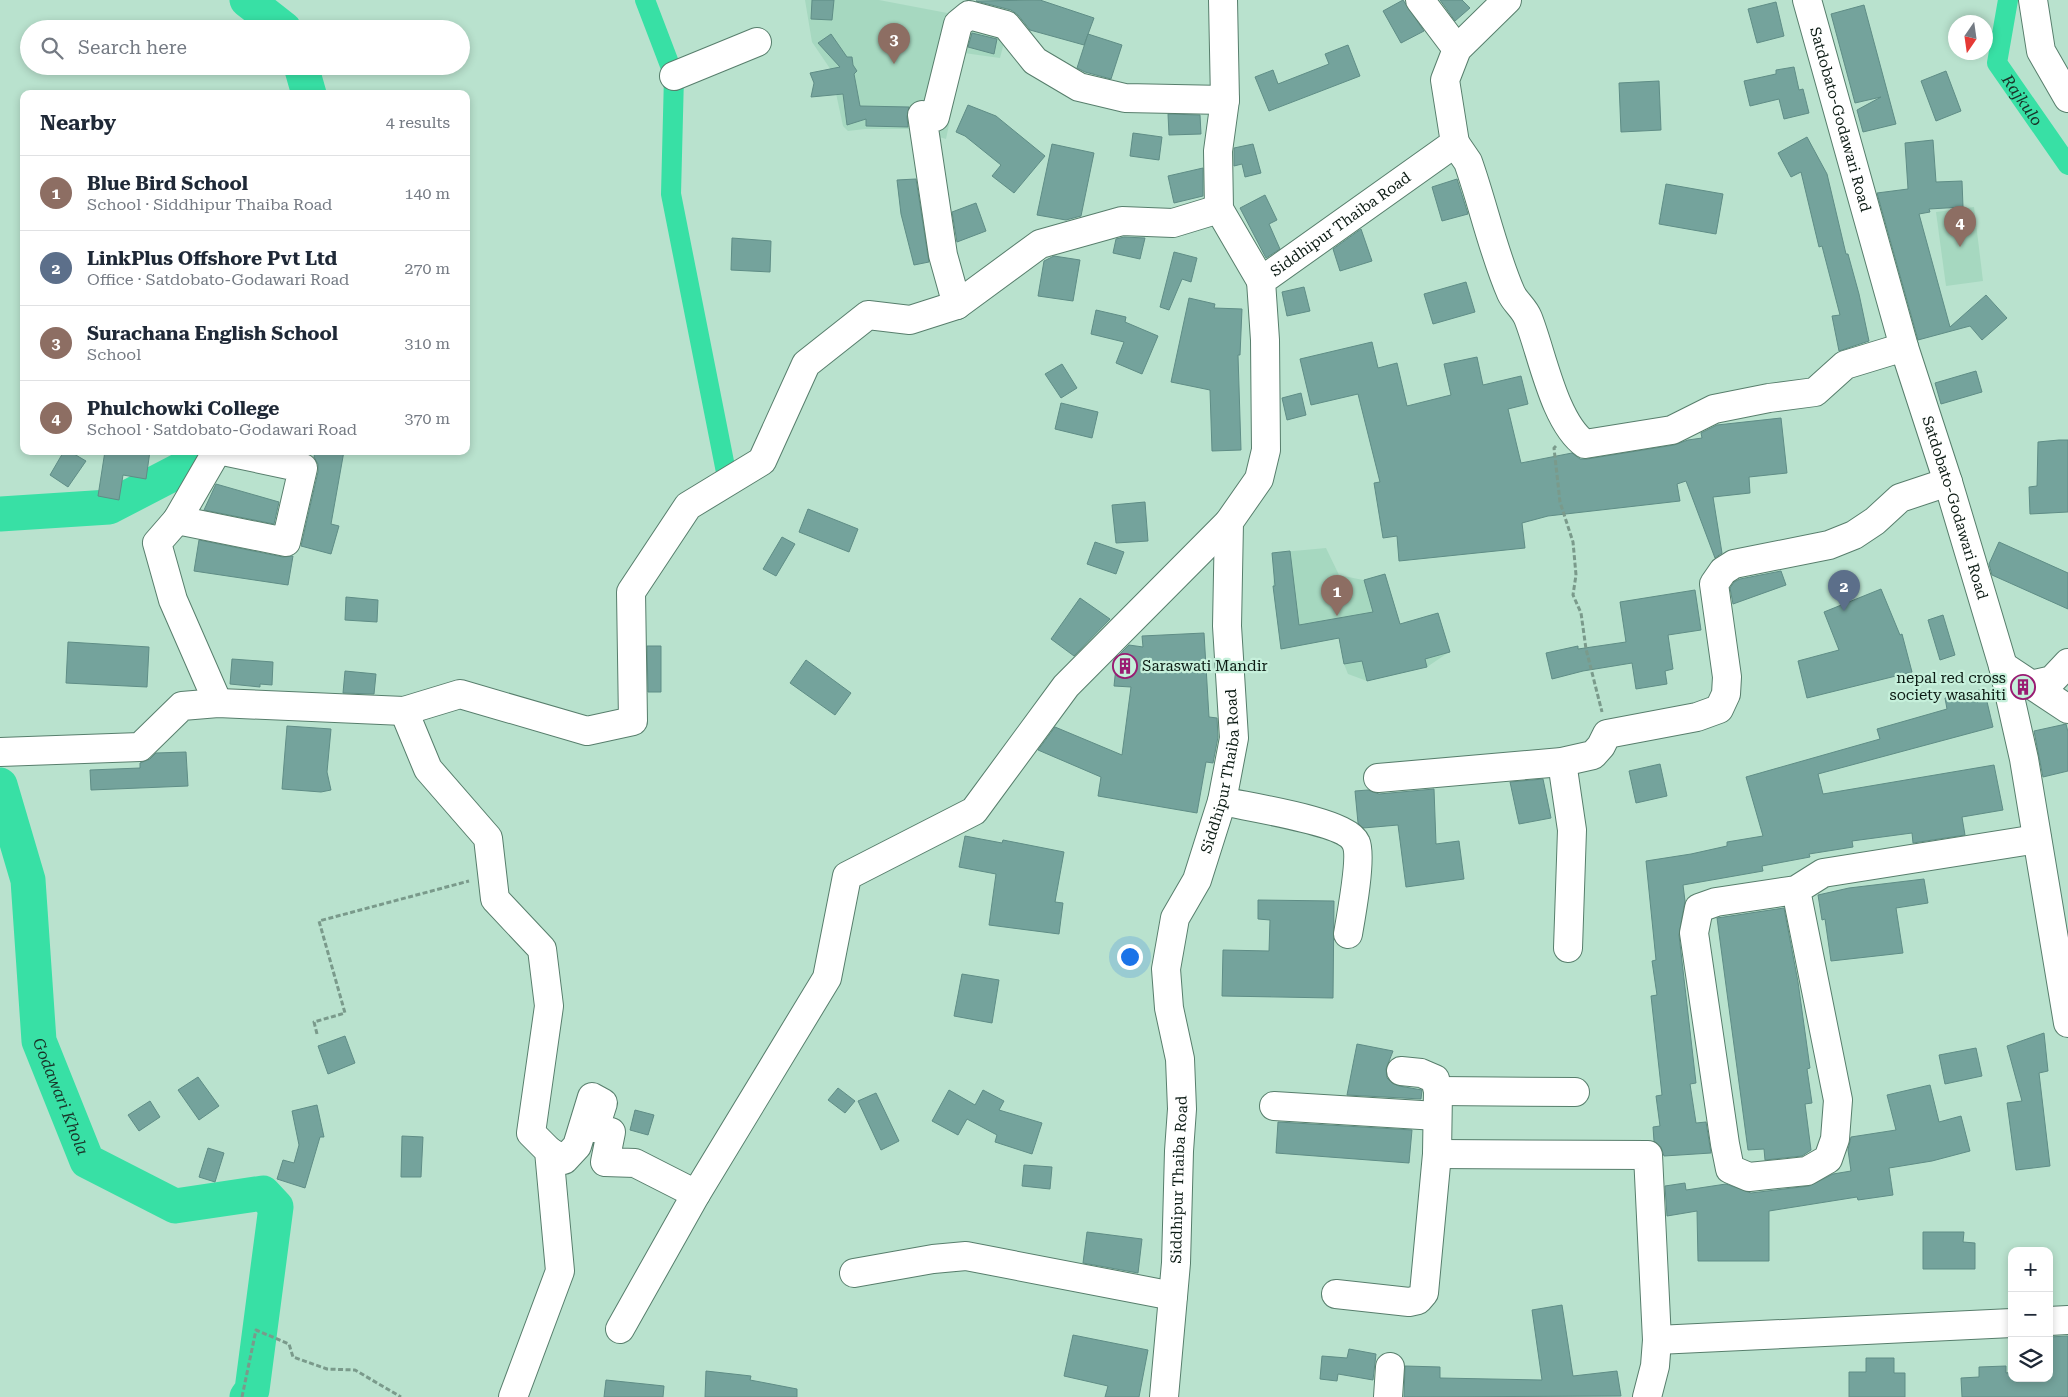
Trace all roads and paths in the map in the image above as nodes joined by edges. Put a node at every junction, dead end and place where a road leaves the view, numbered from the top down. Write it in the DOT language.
graph roads {
  1 [pos="1223,0"];
  2 [pos="1420,0"];
  3 [pos="1507,0"];
  4 [pos="1807,0"];
  5 [pos="2033,0"];
  6 [pos="757,42"];
  7 [pos="1457,48"];
  8 [pos="674,76"];
  9 [pos="2068,98"];
  10 [pos="1225,100"];
  11 [pos="1455,143"];
  12 [pos="1219,209"];
  13 [pos="1261,281"];
  14 [pos="957,305"];
  15 [pos="1904,347"];
  16 [pos="1574,436"];
  17 [pos="215,455"];
  18 [pos="242,455"];
  19 [pos="1948,482"];
  20 [pos="177,520"];
  21 [pos="1229,522"];
  22 [pos="2068,663"];
  23 [pos="2003,666"];
  24 [pos="2031,685"];
  25 [pos="218,704"];
  26 [pos="2068,709"];
  27 [pos="404,711"];
  28 [pos="1607,734"];
  29 [pos="0,752"];
  30 [pos="1562,762"];
  31 [pos="1378,778"];
  32 [pos="1222,801"];
  33 [pos="2037,839"];
  34 [pos="473,880"];
  35 [pos="1796,890"];
  36 [pos="1348,934"];
  37 [pos="1568,948"];
  38 [pos="2068,1022"];
  39 [pos="317,1034"];
  40 [pos="1401,1071"];
  41 [pos="1575,1092"];
  42 [pos="1437,1104"];
  43 [pos="1274,1106"];
  44 [pos="549,1151"];
  45 [pos="1437,1154"];
  46 [pos="696,1194"];
  47 [pos="854,1273"];
  48 [pos="1336,1294"];
  49 [pos="1173,1296"];
  50 [pos="2068,1320"];
  51 [pos="2053,1321"];
  52 [pos="2008,1323"];
  53 [pos="620,1329"];
  54 [pos="1657,1340"];
  55 [pos="1390,1367"];
  56 [pos="242,1397"];
  57 [pos="401,1397"];
  58 [pos="513,1397"];
  59 [pos="1164,1397"];
  60 [pos="1388,1397"];
  61 [pos="1647,1397"];
  1 -- 10 [label="street"];
  2 -- 7 [label="street"];
  3 -- 7 [label="street"];
  4 -- 15 [label="street, Satdobato-Godawari Road"];
  5 -- 9 [label="street"];
  6 -- 8 [label="street"];
  7 -- 11 [label="street"];
  10 -- 12 [label="street"];
  10 -- 14 [label="street"];
  11 -- 13 [label="street, Siddhipur Thaiba Road"];
  11 -- 16 [label="street"];
  12 -- 13 [label="street"];
  12 -- 14 [label="street"];
  13 -- 21 [label="street, Siddhipur Thaiba Road"];
  14 -- 27 [label="street"];
  15 -- 16 [label="street"];
  15 -- 19 [label="street, Satdobato-Godawari Road"];
  16 -- 28 [label="path"];
  17 -- 20 [label="street"];
  18 -- 20 [label="street"];
  19 -- 23 [label="street, Satdobato-Godawari Road"];
  19 -- 28 [label="street"];
  20 -- 25 [label="street"];
  21 -- 32 [label="street, Siddhipur Thaiba Road"];
  21 -- 46 [label="street"];
  22 -- 24 [label="street"];
  23 -- 24 [label="street"];
  23 -- 33 [label="street, Satdobato-Godawari Road"];
  24 -- 26 [label="street"];
  25 -- 27 [label="street"];
  25 -- 29 [label="street"];
  27 -- 44 [label="street"];
  28 -- 30 [label="street"];
  30 -- 31 [label="street"];
  30 -- 37 [label="street"];
  32 -- 36 [label="street"];
  32 -- 49 [label="street, Siddhipur Thaiba Road"];
  33 -- 35 [label="street"];
  33 -- 38 [label="street, Satdobato-Godawari Road"];
  34 -- 39 [label="path"];
  35 -- 35 [label="street"];
  40 -- 42 [label="street"];
  41 -- 42 [label="street"];
  42 -- 43 [label="street"];
  42 -- 45 [label="street"];
  44 -- 46 [label="street"];
  44 -- 58 [label="street"];
  45 -- 48 [label="street"];
  45 -- 54 [label="street"];
  46 -- 53 [label="street"];
  47 -- 49 [label="street"];
  49 -- 59 [label="street, Siddhipur Thaiba Road"];
  50 -- 51 [label="street"];
  52 -- 54 [label="street"];
  54 -- 61 [label="street"];
  55 -- 60 [label="street"];
  56 -- 57 [label="path"];
}
